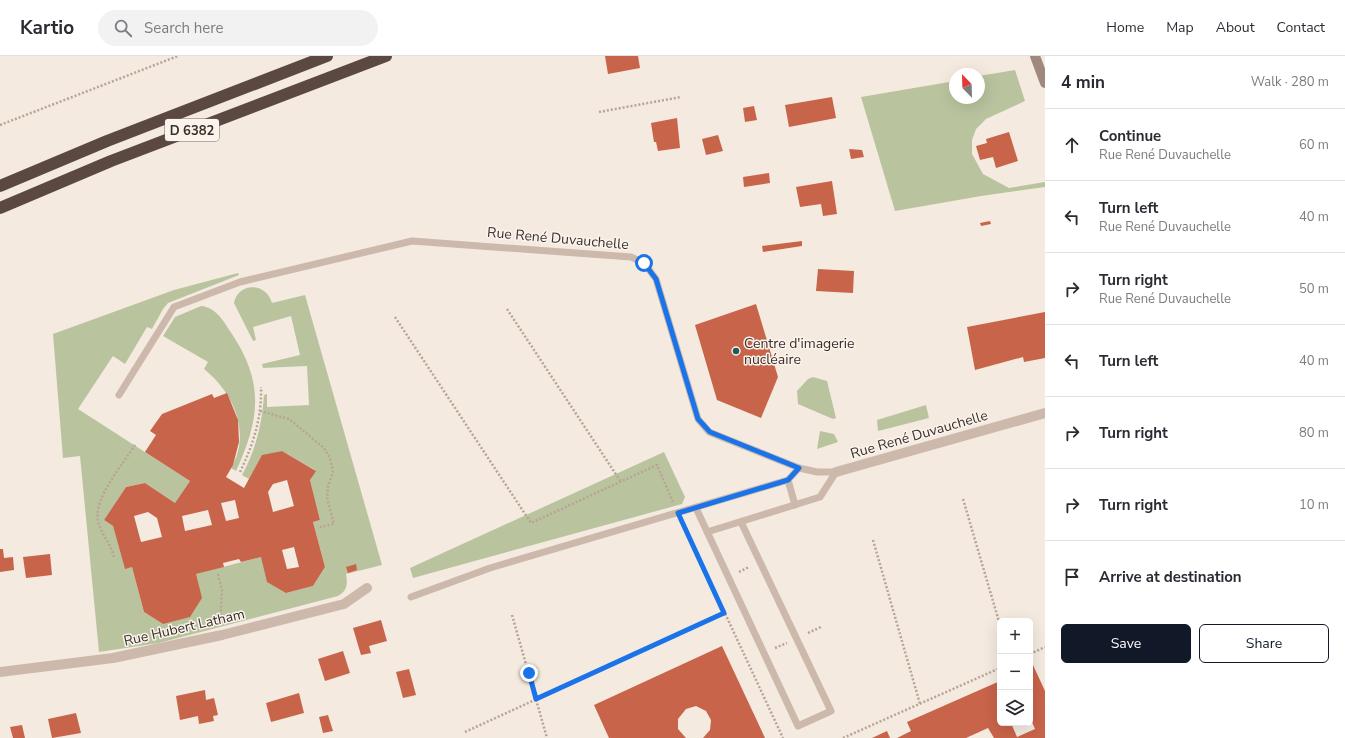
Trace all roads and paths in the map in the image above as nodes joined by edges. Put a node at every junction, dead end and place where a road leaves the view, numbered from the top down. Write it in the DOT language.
graph roads {
  1 [pos="178,56"];
  2 [pos="326,56"];
  3 [pos="386,56"];
  4 [pos="1035,56"];
  5 [pos="1045,83"];
  6 [pos="681,97"];
  7 [pos="599,112"];
  8 [pos="0,125"];
  9 [pos="0,186"];
  10 [pos="0,208"];
  11 [pos="507,309"];
  12 [pos="395,317"];
  13 [pos="261,387"];
  14 [pos="119,395"];
  15 [pos="260,411"];
  16 [pos="1045,413"];
  17 [pos="135,445"];
  18 [pos="799,468"];
  19 [pos="240,472"];
  20 [pos="836,472"];
  21 [pos="788,480"];
  22 [pos="621,482"];
  23 [pos="963,499"];
  24 [pos="796,505"];
  25 [pos="696,508"];
  26 [pos="678,513"];
  27 [pos="741,522"];
  28 [pos="320,527"];
  29 [pos="707,532"];
  30 [pos="873,540"];
  31 [pos="114,557"];
  32 [pos="218,574"];
  33 [pos="367,588"];
  34 [pos="411,597"];
  35 [pos="724,613"];
  36 [pos="512,615"];
  37 [pos="998,618"];
  38 [pos="222,635"];
  39 [pos="1045,647"];
  40 [pos="1033,653"];
  41 [pos="997,669"];
  42 [pos="0,672"];
  43 [pos="536,699"];
  44 [pos="920,704"];
  45 [pos="465,732"];
  46 [pos="547,738"];
  47 [pos="783,738"];
  48 [pos="843,738"];
  1 -- 8 [label="path"];
  2 -- 9 [label="highway, D 6382"];
  3 -- 10 [label="highway, D 6382"];
  4 -- 5 [label="street"];
  6 -- 7 [label="path"];
  11 -- 22 [label="path"];
  12 -- 22 [label="path"];
  13 -- 15 [label="path"];
  14 -- 18 [label="lane, Rue René Duvauchelle"];
  15 -- 19 [label="path"];
  15 -- 28 [label="path"];
  16 -- 20 [label="street, Rue René Duvauchelle"];
  17 -- 31 [label="path"];
  18 -- 20 [label="lane, Rue René Duvauchelle"];
  18 -- 21 [label="lane"];
  20 -- 24 [label="lane"];
  21 -- 24 [label="lane"];
  21 -- 25 [label="lane"];
  22 -- 26 [label="path"];
  23 -- 37 [label="path"];
  24 -- 27 [label="lane"];
  25 -- 26 [label="lane"];
  25 -- 29 [label="lane"];
  26 -- 34 [label="lane"];
  26 -- 35 [label="path"];
  27 -- 29 [label="lane"];
  27 -- 29 [label="lane"];
  30 -- 44 [label="path"];
  32 -- 38 [label="path"];
  33 -- 38 [label="street, Rue Hubert Latham"];
  35 -- 43 [label="path"];
  35 -- 47 [label="path"];
  36 -- 43 [label="path"];
  38 -- 42 [label="street, Rue Hubert Latham"];
  39 -- 40 [label="path"];
  41 -- 44 [label="path"];
  43 -- 45 [label="path"];
  43 -- 46 [label="path"];
  44 -- 48 [label="path"];
}
